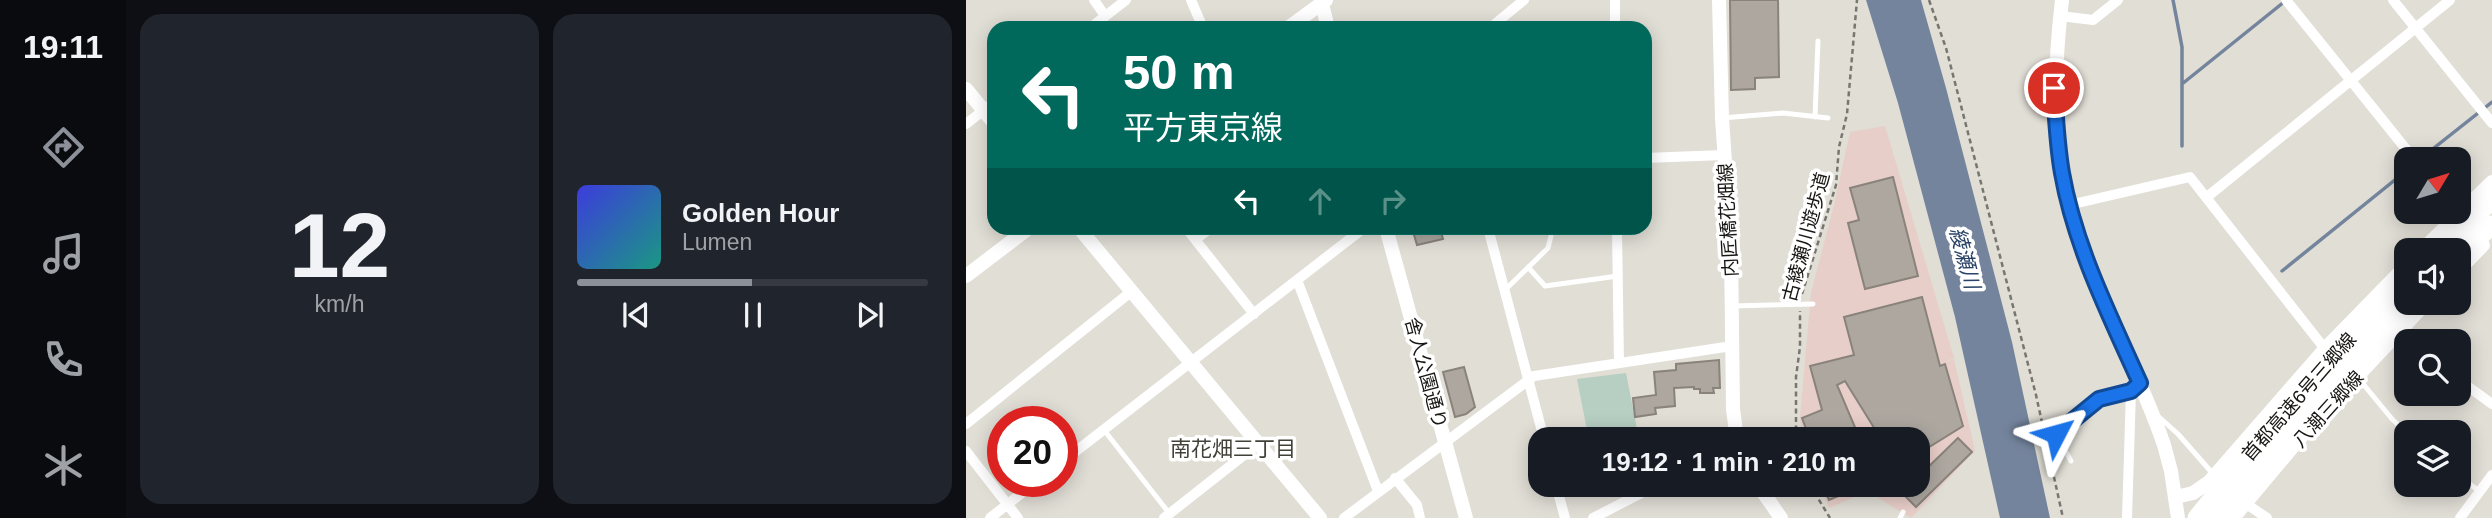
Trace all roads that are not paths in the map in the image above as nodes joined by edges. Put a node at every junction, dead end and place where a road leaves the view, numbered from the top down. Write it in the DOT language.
graph roads {
  1 [pos="1094,0"];
  2 [pos="1126,0"];
  3 [pos="1191,0"];
  4 [pos="1524,0"];
  5 [pos="1615,0"];
  6 [pos="1719,0"];
  7 [pos="2062,0"];
  8 [pos="2118,0"];
  9 [pos="2286,0"];
  10 [pos="2393,0"];
  11 [pos="2450,0"];
  12 [pos="1323,1"];
  13 [pos="1105,16"];
  14 [pos="2060,16"];
  15 [pos="1099,21"];
  16 [pos="1200,21"];
  17 [pos="1297,21"];
  18 [pos="1327,21"];
  19 [pos="1498,21"];
  20 [pos="1615,21"];
  21 [pos="2415,28"];
  22 [pos="1818,41"];
  23 [pos="2351,80"];
  24 [pos="966,89"];
  25 [pos="987,105"];
  26 [pos="987,108"];
  27 [pos="1815,117"];
  28 [pos="1722,118"];
  29 [pos="1828,118"];
  30 [pos="2492,123"];
  31 [pos="966,124"];
  32 [pos="2404,147"];
  33 [pos="1724,155"];
  34 [pos="1652,158"];
  35 [pos="2492,182"];
  36 [pos="2207,197"];
  37 [pos="2492,200"];
  38 [pos="2471,201"];
  39 [pos="2069,205"];
  40 [pos="2447,224"];
  41 [pos="2470,224"];
  42 [pos="2492,225"];
  43 [pos="1020,235"];
  44 [pos="1085,235"];
  45 [pos="1192,235"];
  46 [pos="1201,235"];
  47 [pos="1355,235"];
  48 [pos="1388,235"];
  49 [pos="1490,235"];
  50 [pos="1551,235"];
  51 [pos="1617,235"];
  52 [pos="2434,238"];
  53 [pos="2451,238"];
  54 [pos="1196,239"];
  55 [pos="2488,240"];
  56 [pos="2471,244"];
  57 [pos="2471,258"];
  58 [pos="1528,267"];
  59 [pos="966,276"];
  60 [pos="1618,276"];
  61 [pos="2394,278"];
  62 [pos="1297,280"];
  63 [pos="1504,290"];
  64 [pos="1132,291"];
  65 [pos="2394,293"];
  66 [pos="1813,304"];
  67 [pos="1731,306"];
  68 [pos="1254,314"];
  69 [pos="2398,315"];
  70 [pos="2394,345"];
  71 [pos="1732,346"];
  72 [pos="2325,349"];
  73 [pos="1191,363"];
  74 [pos="1619,363"];
  75 [pos="2357,376"];
  76 [pos="1528,379"];
  77 [pos="2135,387"];
  78 [pos="2471,389"];
  79 [pos="2276,403"];
  80 [pos="2492,404"];
  81 [pos="2151,410"];
  82 [pos="2394,421"];
  83 [pos="966,424"];
  84 [pos="1541,427"];
  85 [pos="1735,427"];
  86 [pos="1104,429"];
  87 [pos="2306,431"];
  88 [pos="2250,433"];
  89 [pos="1444,441"];
  90 [pos="1258,444"];
  91 [pos="1078,449"];
  92 [pos="966,451"];
  93 [pos="2071,461"];
  94 [pos="2214,475"];
  95 [pos="2492,475"];
  96 [pos="1395,478"];
  97 [pos="2471,485"];
  98 [pos="1378,491"];
  99 [pos="2480,492"];
  100 [pos="1016,497"];
  101 [pos="1559,497"];
  102 [pos="1634,497"];
  103 [pos="1766,497"];
  104 [pos="2176,497"];
  105 [pos="2245,503"];
  106 [pos="1007,504"];
  107 [pos="1167,516"];
  108 [pos="990,518"];
  109 [pos="1018,518"];
  110 [pos="1320,518"];
  111 [pos="1344,518"];
  112 [pos="1420,518"];
  113 [pos="1466,518"];
  114 [pos="1564,518"];
  115 [pos="1593,518"];
  116 [pos="1781,518"];
  117 [pos="2127,518"];
  118 [pos="2178,518"];
  119 [pos="2197,518"];
  120 [pos="2204,518"];
  121 [pos="2218,518"];
  122 [pos="2233,518"];
  123 [pos="2267,518"];
  124 [pos="2460,518"];
  1 -- 13 [label="street"];
  2 -- 13 [label="street"];
  3 -- 16 [label="street"];
  4 -- 19 [label="street"];
  5 -- 20 [label="street"];
  6 -- 28 [label="main road, 内匠橋花畑線"];
  7 -- 14 [label="main road"];
  8 -- 14 [label="street"];
  9 -- 23 [label="street"];
  10 -- 21 [label="street"];
  11 -- 21 [label="street"];
  12 -- 17 [label="main road"];
  12 -- 18 [label="main road"];
  13 -- 15 [label="street"];
  14 -- 39 [label="main road"];
  21 -- 23 [label="street"];
  21 -- 30 [label="street"];
  22 -- 27 [label="lane"];
  23 -- 32 [label="street"];
  23 -- 36 [label="street"];
  24 -- 25 [label="main road"];
  26 -- 31 [label="street"];
  27 -- 28 [label="lane"];
  27 -- 29 [label="lane"];
  28 -- 33 [label="main road, 内匠橋花畑線"];
  33 -- 34 [label="street"];
  33 -- 67 [label="main road, 内匠橋花畑線"];
  35 -- 38 [label="main road"];
  36 -- 39 [label="street"];
  36 -- 72 [label="street"];
  37 -- 53 [label="highway"];
  39 -- 77 [label="main road"];
  40 -- 52 [label="main road"];
  41 -- 55 [label="main road"];
  42 -- 56 [label="highway"];
  43 -- 59 [label="main road"];
  44 -- 64 [label="main road"];
  45 -- 54 [label="street"];
  46 -- 54 [label="street"];
  47 -- 62 [label="street"];
  48 -- 89 [label="main road, 舎人公園通り"];
  49 -- 63 [label="street"];
  50 -- 58 [label="lane"];
  51 -- 60 [label="street"];
  54 -- 68 [label="street"];
  55 -- 57 [label="main road"];
  58 -- 60 [label="lane"];
  58 -- 63 [label="lane"];
  60 -- 74 [label="street"];
  61 -- 72 [label="main road"];
  62 -- 68 [label="street"];
  62 -- 98 [label="street"];
  63 -- 76 [label="street"];
  64 -- 73 [label="main road"];
  64 -- 83 [label="street"];
  65 -- 119 [label="highway, 首都高速6号三郷線"];
  66 -- 67 [label="lane"];
  67 -- 71 [label="main road, 内匠橋花畑線"];
  68 -- 73 [label="street"];
  69 -- 121 [label="highway, 首都高速6号三郷線"];
  70 -- 75 [label="main road, 八潮三郷線"];
  71 -- 74 [label="street"];
  71 -- 85 [label="main road, 内匠橋花畑線"];
  72 -- 79 [label="main road"];
  73 -- 86 [label="street"];
  73 -- 90 [label="main road"];
  74 -- 76 [label="street"];
  75 -- 82 [label="lane"];
  75 -- 87 [label="main road, 八潮三郷線"];
  76 -- 84 [label="street"];
  76 -- 89 [label="street"];
  77 -- 81 [label="main road"];
  77 -- 93 [label="lane"];
  77 -- 117 [label="street"];
  78 -- 80 [label="street"];
  79 -- 87 [label="main road"];
  79 -- 88 [label="main road"];
  81 -- 94 [label="lane"];
  81 -- 104 [label="main road"];
  86 -- 91 [label="street"];
  86 -- 107 [label="lane"];
  87 -- 105 [label="main road, 八潮三郷線"];
  88 -- 94 [label="main road"];
  88 -- 120 [label="main road"];
  89 -- 96 [label="street"];
  89 -- 113 [label="main road, 舎人公園通り"];
  90 -- 107 [label="street"];
  90 -- 110 [label="main road"];
  92 -- 106 [label="street"];
  94 -- 104 [label="main road"];
  95 -- 99 [label="street"];
  96 -- 98 [label="street"];
  96 -- 112 [label="street"];
  97 -- 99 [label="lane"];
  98 -- 111 [label="street"];
  99 -- 124 [label="street"];
  100 -- 106 [label="street"];
  101 -- 114 [label="street"];
  102 -- 115 [label="street"];
  103 -- 116 [label="main road"];
  104 -- 118 [label="main road"];
  105 -- 122 [label="main road, 八潮三郷線"];
  105 -- 123 [label="street"];
  106 -- 108 [label="street"];
  106 -- 109 [label="street"];
}
